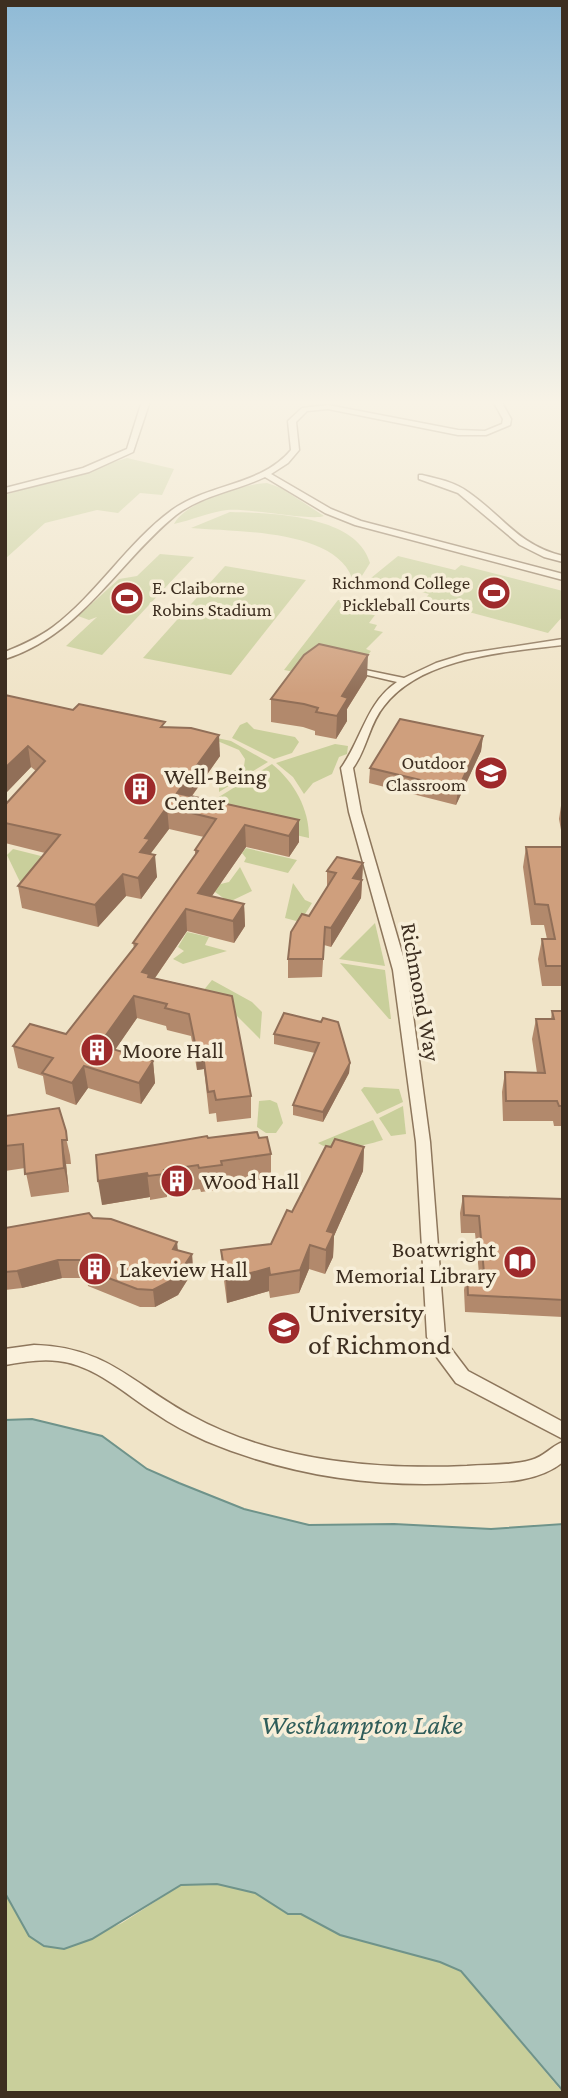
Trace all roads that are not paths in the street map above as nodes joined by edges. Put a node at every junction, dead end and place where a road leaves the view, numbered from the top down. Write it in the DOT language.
graph roads {
  1 [pos="199,499"];
  2 [pos="307,499"];
  3 [pos="472,499"];
  4 [pos="563,559"];
  5 [pos="563,577"];
  6 [pos="563,642"];
  7 [pos="5,656"];
  8 [pos="342,667"];
  9 [pos="406,681"];
  10 [pos="5,1357"];
  11 [pos="563,1431"];
  12 [pos="563,1450"];
  1 -- 7 [label="street"];
  2 -- 5 [label="street"];
  3 -- 4 [label="street"];
  6 -- 9 [label="street, Richmond Way"];
  8 -- 9 [label="street"];
  9 -- 11 [label="street, Richmond Way"];
  10 -- 12 [label="street"];
}
